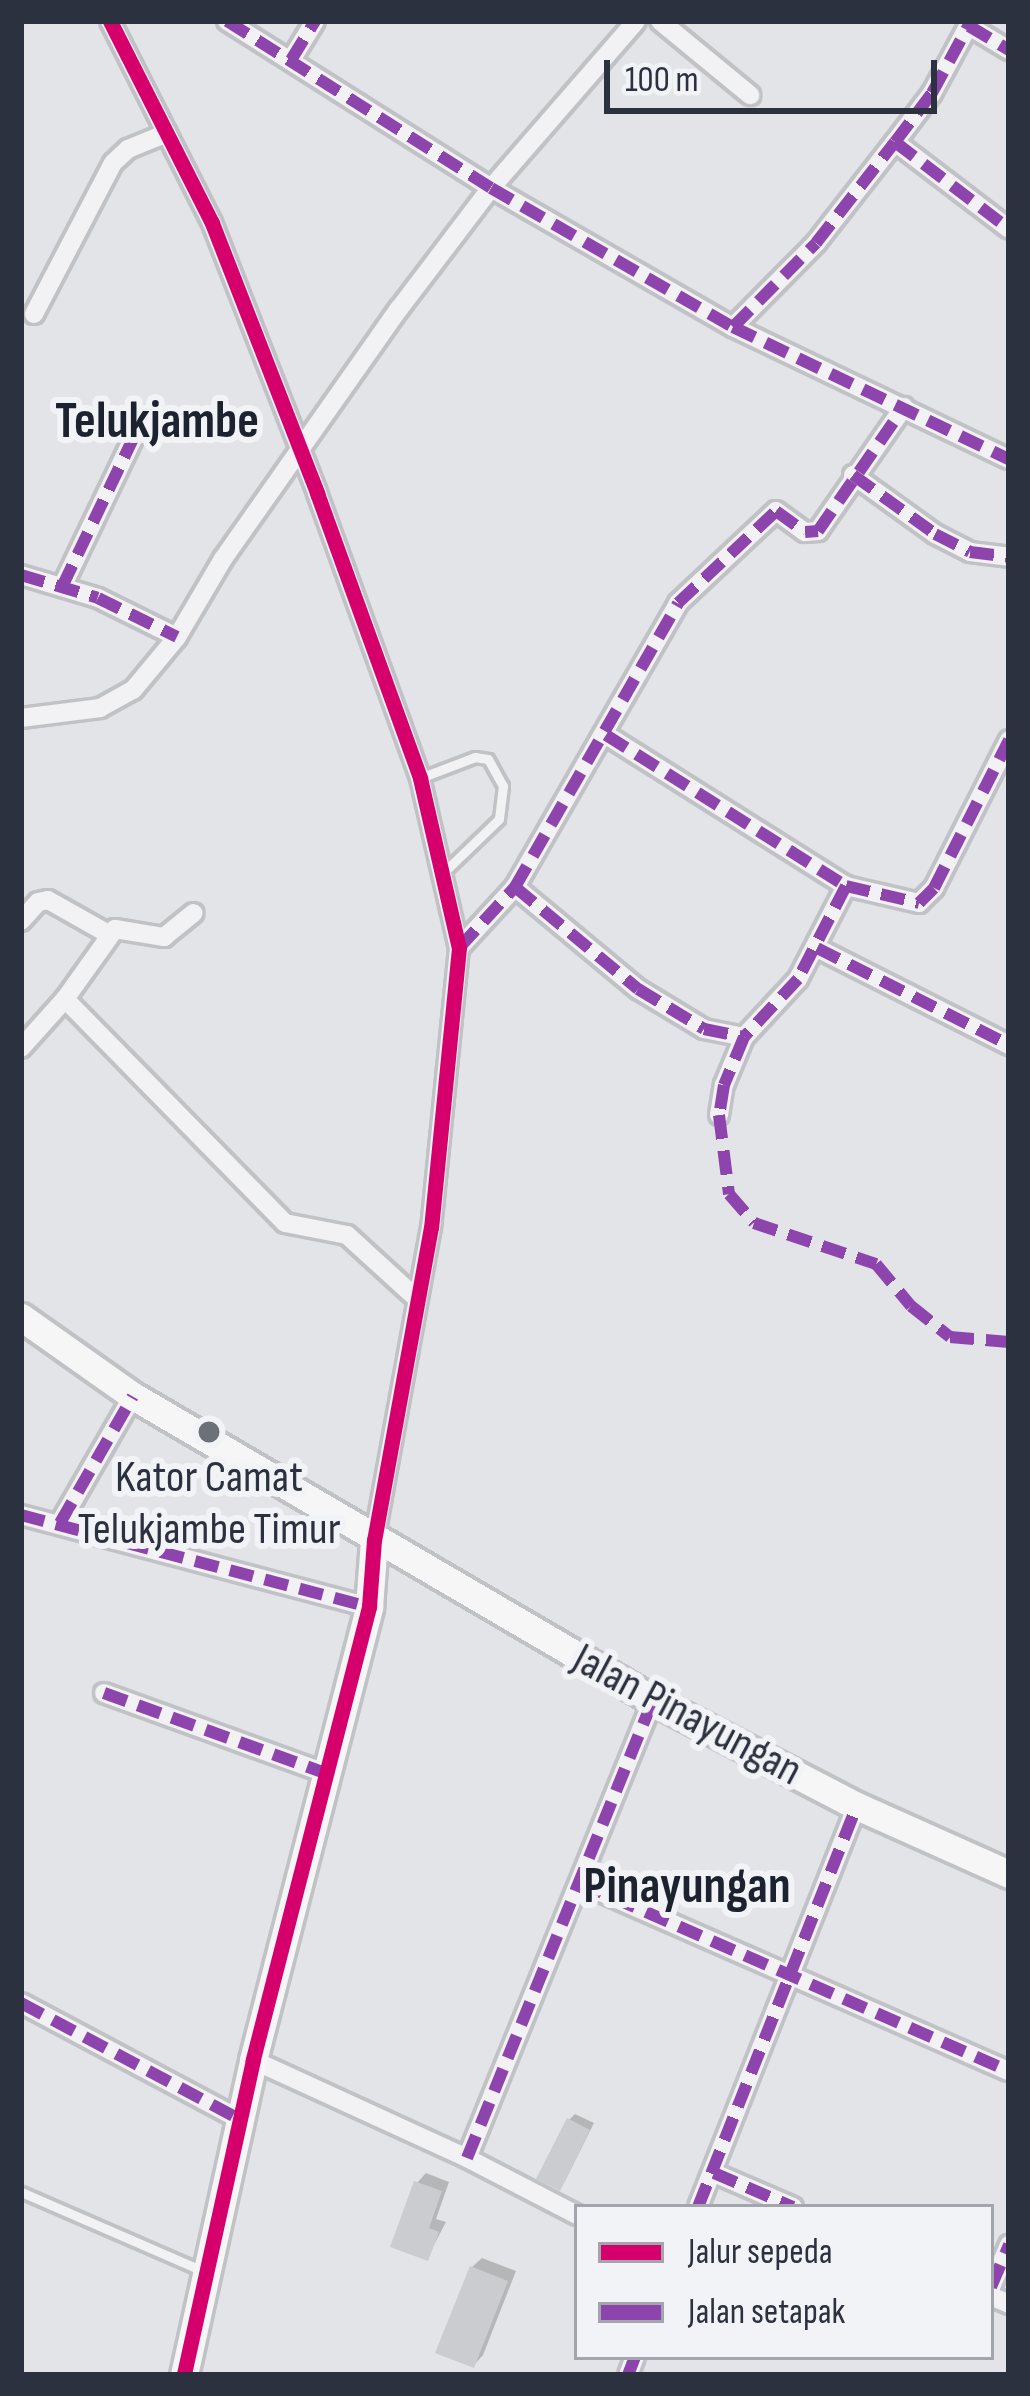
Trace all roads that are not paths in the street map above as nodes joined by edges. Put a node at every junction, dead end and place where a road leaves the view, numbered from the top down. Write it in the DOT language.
graph roads {
  1 [pos="110,21"];
  2 [pos="227,21"];
  3 [pos="315,21"];
  4 [pos="636,21"];
  5 [pos="660,21"];
  6 [pos="970,24"];
  7 [pos="1009,50"];
  8 [pos="290,60"];
  9 [pos="750,95"];
  10 [pos="167,133"];
  11 [pos="895,142"];
  12 [pos="491,188"];
  13 [pos="1009,229"];
  14 [pos="34,314"];
  15 [pos="733,327"];
  16 [pos="904,407"];
  17 [pos="141,422"];
  18 [pos="300,452"];
  19 [pos="1009,459"];
  20 [pos="853,476"];
  21 [pos="1009,557"];
  22 [pos="21,574"];
  23 [pos="62,587"];
  24 [pos="177,637"];
  25 [pos="21,718"];
  26 [pos="606,735"];
  27 [pos="1009,740"];
  28 [pos="420,778"];
  29 [pos="445,871"];
  30 [pos="846,886"];
  31 [pos="515,887"];
  32 [pos="194,913"];
  33 [pos="21,920"];
  34 [pos="110,935"];
  35 [pos="459,948"];
  36 [pos="818,948"];
  37 [pos="65,998"];
  38 [pos="744,1037"];
  39 [pos="1009,1045"];
  40 [pos="21,1048"];
  41 [pos="719,1115"];
  42 [pos="416,1298"];
  43 [pos="21,1316"];
  44 [pos="133,1396"];
  45 [pos="21,1515"];
  46 [pos="60,1523"];
  47 [pos="374,1540"];
  48 [pos="369,1607"];
  49 [pos="104,1694"];
  50 [pos="653,1700"];
  51 [pos="328,1774"];
  52 [pos="857,1806"];
  53 [pos="1009,1874"];
  54 [pos="580,1883"];
  55 [pos="790,1978"];
  56 [pos="21,2003"];
  57 [pos="253,2060"];
  58 [pos="1009,2071"];
  59 [pos="239,2119"];
  60 [pos="466,2158"];
  61 [pos="714,2173"];
  62 [pos="21,2192"];
  63 [pos="699,2204"];
  64 [pos="786,2204"];
  65 [pos="574,2213"];
  66 [pos="1009,2245"];
  67 [pos="204,2272"];
  68 [pos="994,2280"];
  69 [pos="184,2375"];
  1 -- 10 [label="street"];
  2 -- 8 [label="street"];
  3 -- 8 [label="street"];
  4 -- 12 [label="street"];
  5 -- 9 [label="street"];
  6 -- 7 [label="street"];
  6 -- 11 [label="street"];
  8 -- 12 [label="street"];
  10 -- 14 [label="street"];
  10 -- 18 [label="street"];
  11 -- 13 [label="street"];
  11 -- 15 [label="street"];
  12 -- 15 [label="street"];
  12 -- 18 [label="street"];
  15 -- 16 [label="street"];
  16 -- 19 [label="street"];
  16 -- 20 [label="street"];
  17 -- 23 [label="street"];
  18 -- 24 [label="street"];
  18 -- 28 [label="street"];
  20 -- 21 [label="street"];
  20 -- 26 [label="street"];
  22 -- 23 [label="street"];
  23 -- 24 [label="street"];
  24 -- 25 [label="street"];
  26 -- 30 [label="street"];
  26 -- 31 [label="street"];
  27 -- 30 [label="street"];
  28 -- 29 [label="street"];
  28 -- 29 [label="lane"];
  29 -- 35 [label="street"];
  30 -- 36 [label="street"];
  31 -- 35 [label="street"];
  31 -- 38 [label="street"];
  32 -- 34 [label="street"];
  33 -- 34 [label="street"];
  34 -- 37 [label="street"];
  35 -- 42 [label="street"];
  36 -- 38 [label="street"];
  36 -- 39 [label="street"];
  37 -- 40 [label="street"];
  37 -- 42 [label="street"];
  38 -- 41 [label="street"];
  42 -- 47 [label="street"];
  43 -- 44 [label="main road, Jalan Pinayungan"];
  44 -- 46 [label="street"];
  44 -- 47 [label="main road, Jalan Pinayungan"];
  45 -- 46 [label="street"];
  46 -- 48 [label="street"];
  47 -- 48 [label="main road"];
  47 -- 50 [label="main road, Jalan Pinayungan"];
  48 -- 51 [label="main road"];
  49 -- 51 [label="street"];
  50 -- 52 [label="main road, Jalan Pinayungan"];
  50 -- 54 [label="street"];
  51 -- 57 [label="main road"];
  52 -- 53 [label="main road, Jalan Pinayungan"];
  52 -- 55 [label="street"];
  54 -- 55 [label="street"];
  54 -- 60 [label="street"];
  55 -- 58 [label="street"];
  55 -- 61 [label="street"];
  56 -- 59 [label="street"];
  57 -- 59 [label="main road"];
  57 -- 60 [label="street"];
  59 -- 67 [label="main road"];
  60 -- 65 [label="street"];
  61 -- 63 [label="street"];
  61 -- 64 [label="street"];
  62 -- 67 [label="lane"];
  66 -- 68 [label="street"];
  67 -- 69 [label="main road"];
}
